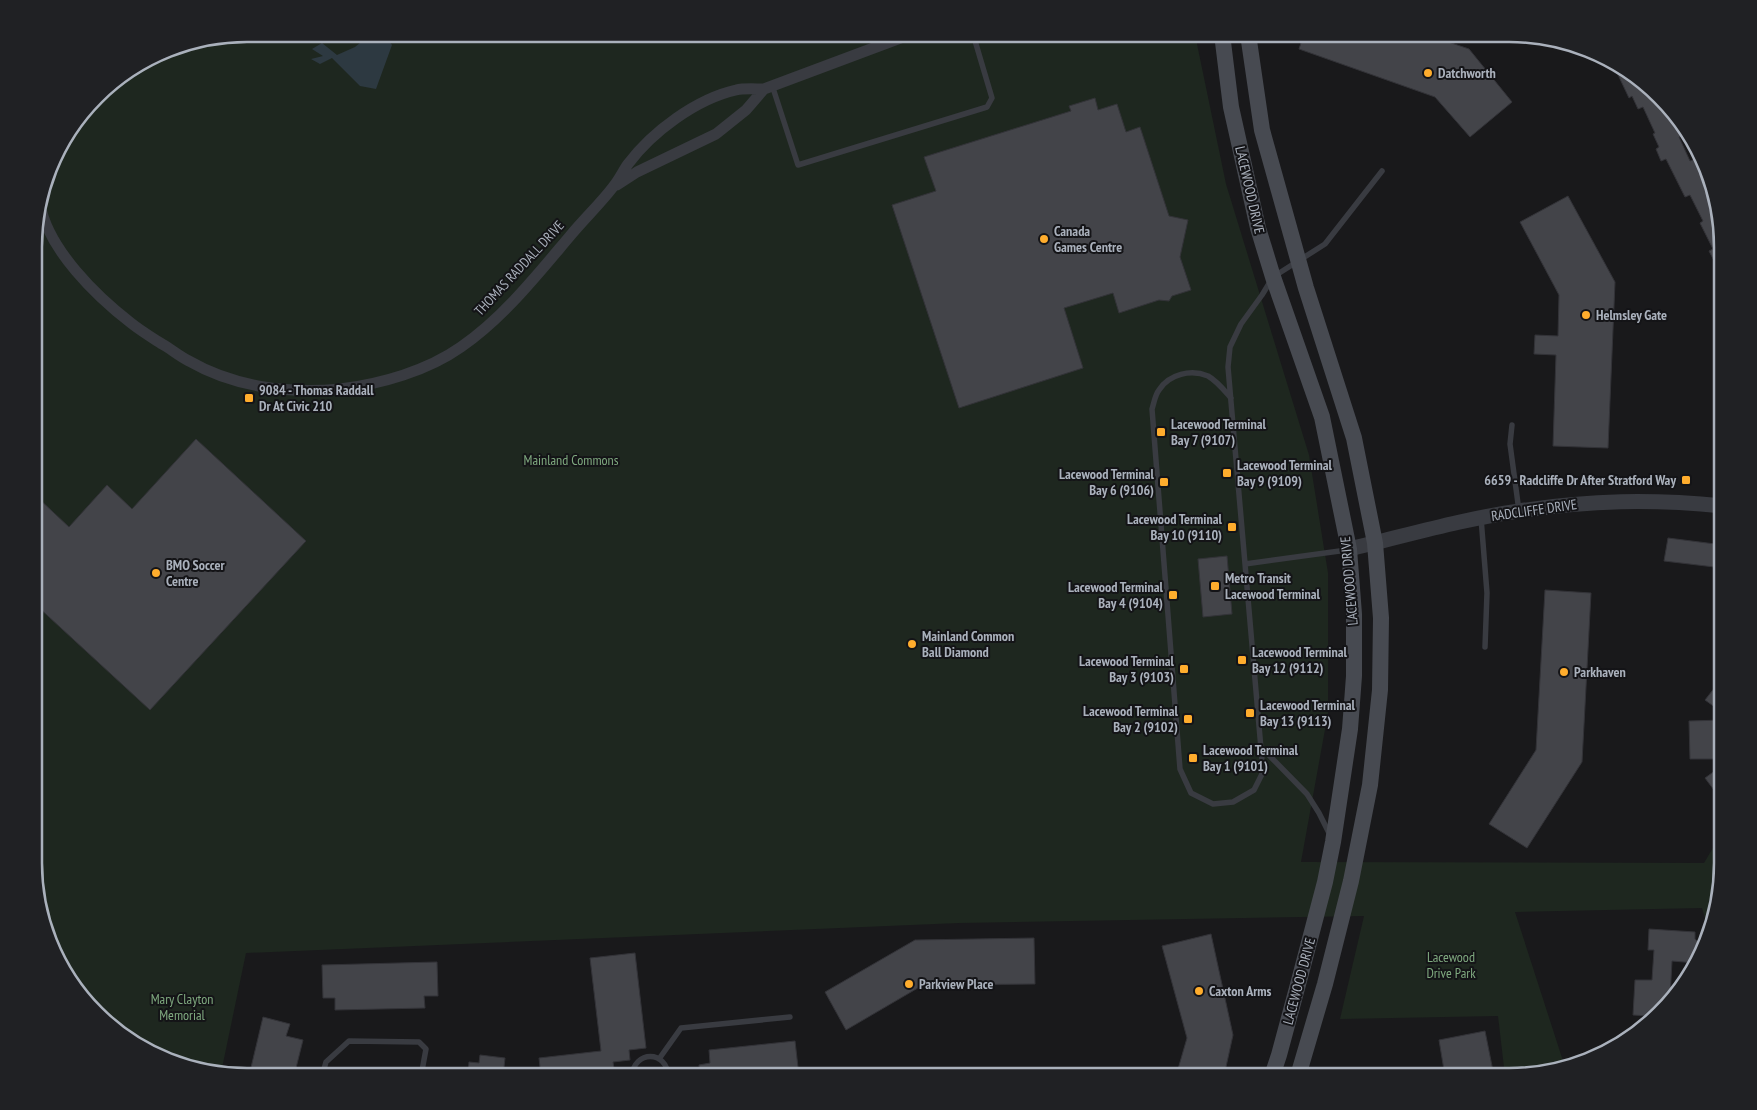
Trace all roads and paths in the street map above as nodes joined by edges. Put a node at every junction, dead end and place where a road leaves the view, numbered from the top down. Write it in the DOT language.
graph roads {
  1 [pos="889,42"];
  2 [pos="975,42"];
  3 [pos="1223,42"];
  4 [pos="1249,42"];
  5 [pos="768,87"];
  6 [pos="1382,171"];
  7 [pos="613,187"];
  8 [pos="44,220"];
  9 [pos="1298,260"];
  10 [pos="1273,277"];
  11 [pos="1231,398"];
  12 [pos="1512,425"];
  13 [pos="1714,505"];
  14 [pos="1519,510"];
  15 [pos="1481,518"];
  16 [pos="1375,543"];
  17 [pos="1349,549"];
  18 [pos="1245,564"];
  19 [pos="1485,647"];
  20 [pos="1261,747"];
  21 [pos="1333,842"];
  22 [pos="790,1017"];
  23 [pos="659,1059"];
  24 [pos="324,1068"];
  25 [pos="422,1068"];
  26 [pos="634,1068"];
  27 [pos="668,1068"];
  28 [pos="1275,1068"];
  29 [pos="1300,1068"];
  1 -- 5 [label="street, THOMAS RADDALL DRIVE"];
  2 -- 5 [label="lane"];
  3 -- 10 [label="main road, LACEWOOD DRIVE"];
  4 -- 9 [label="main road, LACEWOOD DRIVE"];
  5 -- 7 [label="street, THOMAS RADDALL DRIVE"];
  5 -- 7 [label="street, THOMAS RADDALL DRIVE"];
  6 -- 9 [label="lane"];
  7 -- 8 [label="street, THOMAS RADDALL DRIVE"];
  9 -- 10 [label="lane"];
  9 -- 16 [label="main road, LACEWOOD DRIVE"];
  10 -- 11 [label="lane"];
  10 -- 17 [label="main road, LACEWOOD DRIVE"];
  11 -- 18 [label="lane"];
  11 -- 20 [label="lane"];
  12 -- 14 [label="lane"];
  13 -- 14 [label="street, RADCLIFFE DRIVE"];
  14 -- 15 [label="street, RADCLIFFE DRIVE"];
  15 -- 16 [label="street, RADCLIFFE DRIVE"];
  15 -- 19 [label="lane"];
  16 -- 17 [label="street, RADCLIFFE DRIVE"];
  16 -- 29 [label="main road, LACEWOOD DRIVE"];
  17 -- 18 [label="lane"];
  17 -- 21 [label="main road, LACEWOOD DRIVE"];
  18 -- 20 [label="lane"];
  20 -- 21 [label="lane"];
  21 -- 28 [label="main road, LACEWOOD DRIVE"];
  22 -- 23 [label="lane"];
  23 -- 26 [label="lane"];
  23 -- 27 [label="lane"];
  24 -- 25 [label="lane"];
}
